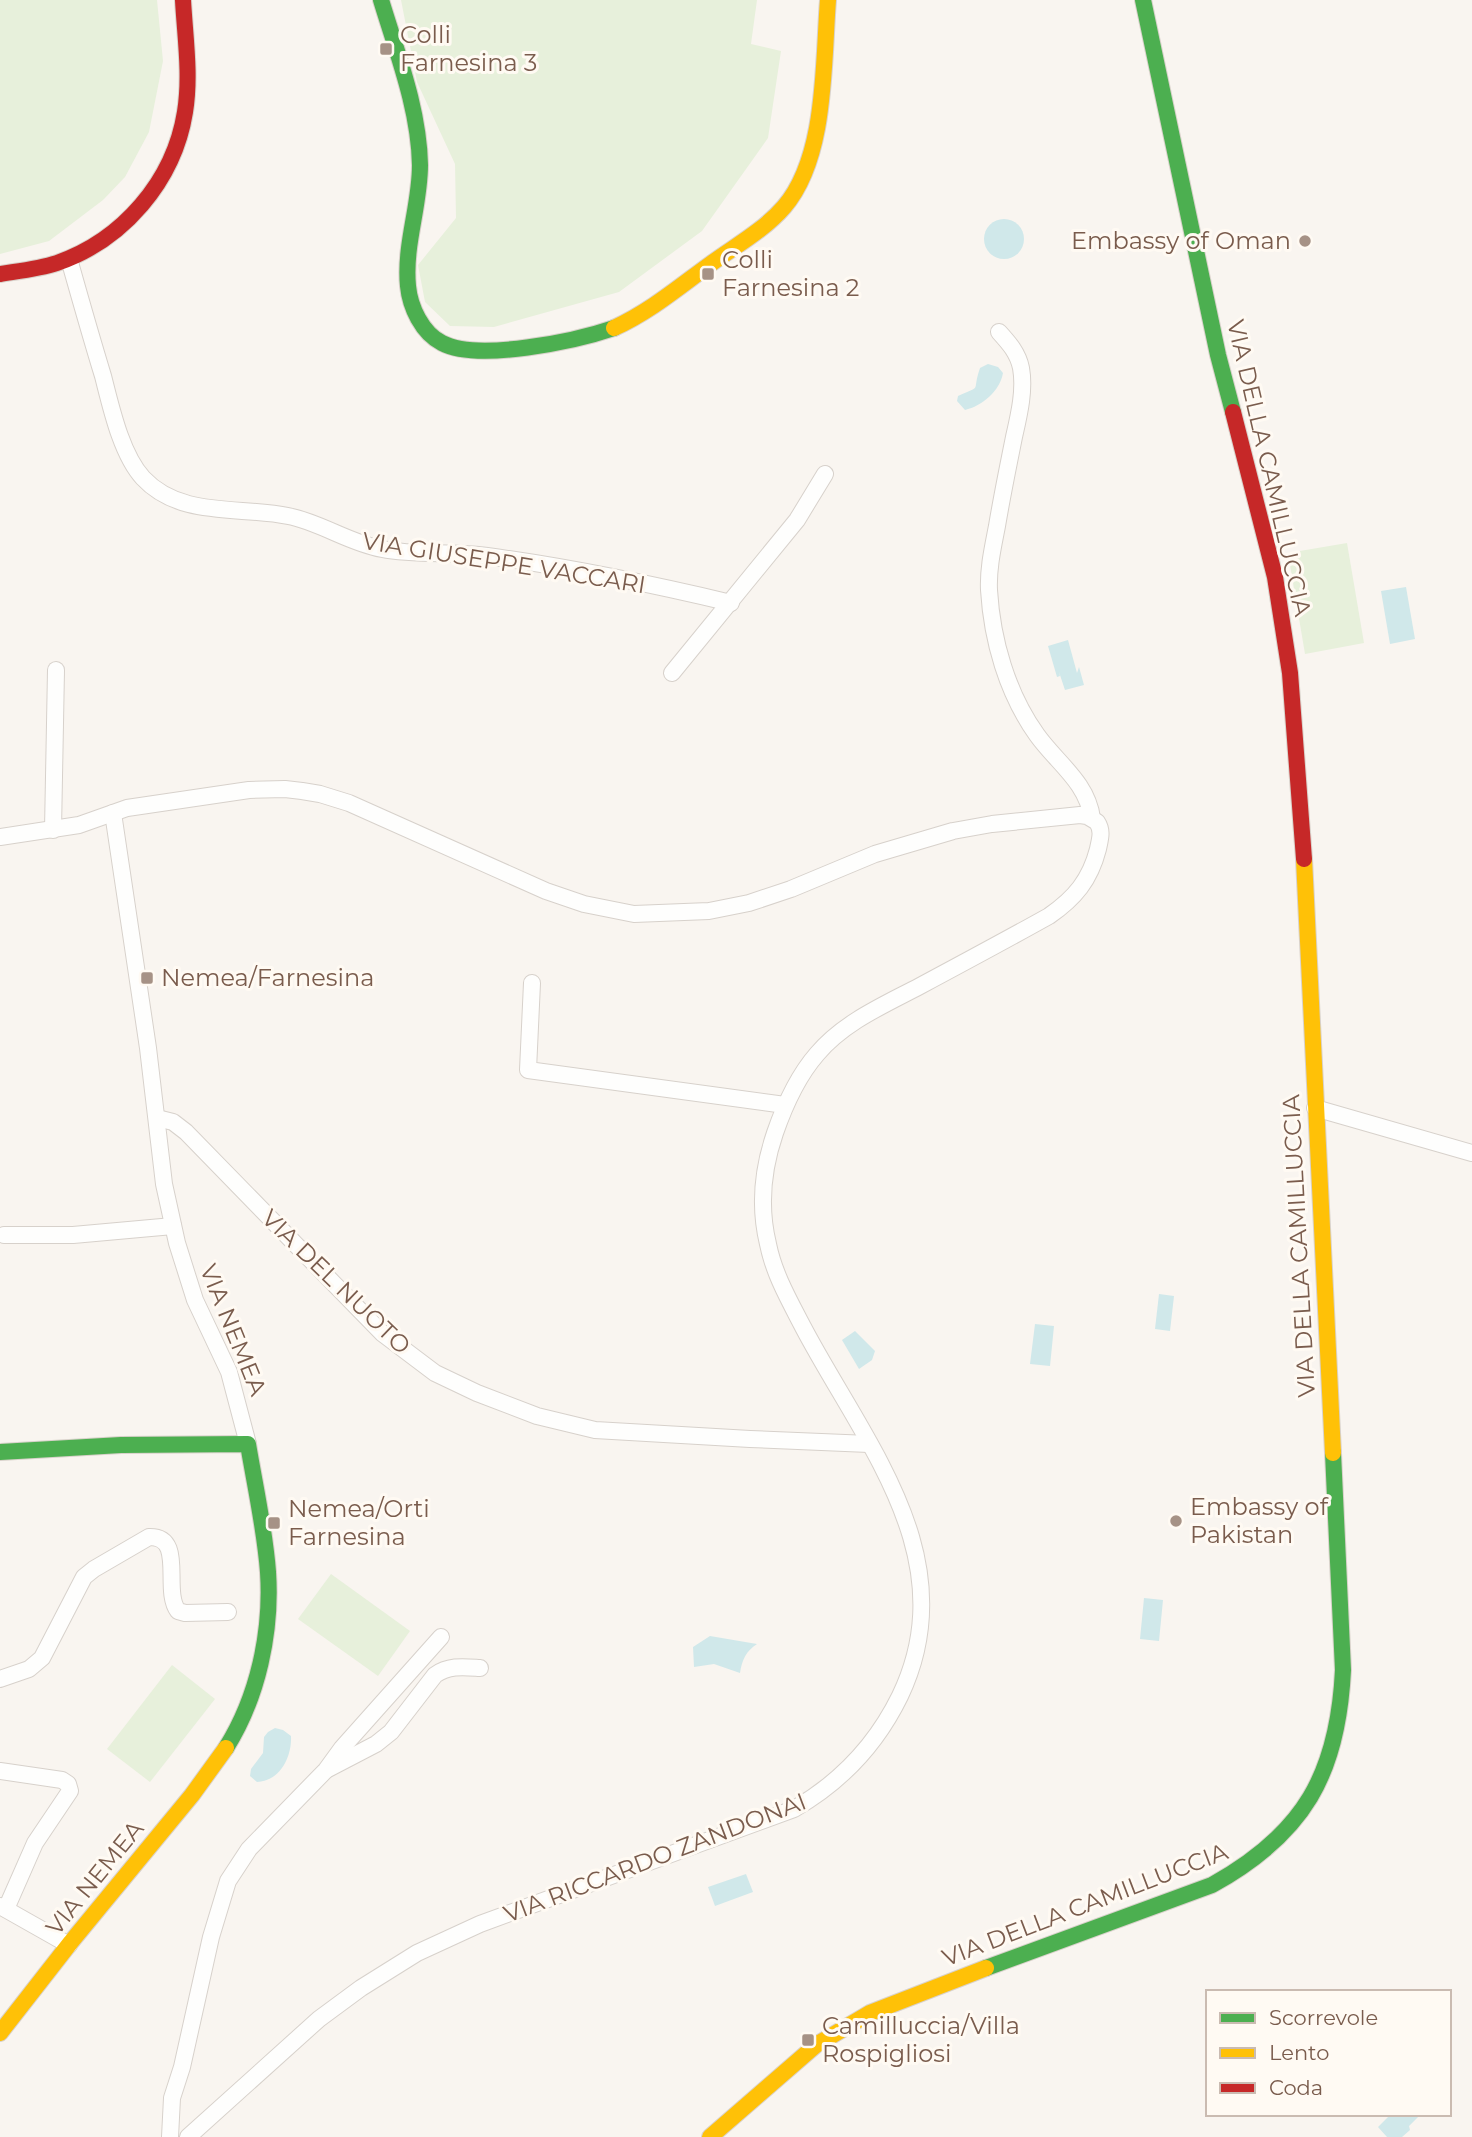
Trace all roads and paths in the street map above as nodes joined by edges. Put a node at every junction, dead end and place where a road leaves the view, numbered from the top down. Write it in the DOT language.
graph roads {
  1 [pos="183,0"];
  2 [pos="381,0"];
  3 [pos="828,0"];
  4 [pos="1143,0"];
  5 [pos="69,259"];
  6 [pos="0,274"];
  7 [pos="999,332"];
  8 [pos="825,474"];
  9 [pos="731,603"];
  10 [pos="56,670"];
  11 [pos="672,673"];
  12 [pos="113,813"];
  13 [pos="1092,818"];
  14 [pos="53,831"];
  15 [pos="0,838"];
  16 [pos="532,983"];
  17 [pos="785,1105"];
  18 [pos="1315,1108"];
  19 [pos="157,1118"];
  20 [pos="1472,1153"];
  21 [pos="173,1226"];
  22 [pos="4,1235"];
  23 [pos="248,1444"];
  24 [pos="869,1444"];
  25 [pos="0,1452"];
  26 [pos="228,1612"];
  27 [pos="441,1637"];
  28 [pos="480,1668"];
  29 [pos="0,1679"];
  30 [pos="326,1770"];
  31 [pos="0,1771"];
  32 [pos="5,1913"];
  33 [pos="69,1945"];
  34 [pos="0,2033"];
  35 [pos="170,2137"];
  36 [pos="188,2137"];
  37 [pos="710,2137"];
  1 -- 5 [label="main road"];
  2 -- 3 [label="main road"];
  4 -- 18 [label="main road, VIA DELLA CAMILLUCCIA"];
  5 -- 6 [label="main road"];
  5 -- 9 [label="street, VIA GIUSEPPE VACCARI"];
  7 -- 13 [label="street, VIA RICCARDO ZANDONAI"];
  8 -- 9 [label="street"];
  9 -- 11 [label="street"];
  10 -- 14 [label="street"];
  12 -- 13 [label="street"];
  12 -- 14 [label="street"];
  12 -- 19 [label="street, VIA NEMEA"];
  13 -- 17 [label="street, VIA RICCARDO ZANDONAI"];
  14 -- 15 [label="street"];
  16 -- 17 [label="street"];
  17 -- 24 [label="street, VIA RICCARDO ZANDONAI"];
  18 -- 20 [label="street"];
  18 -- 37 [label="main road, VIA DELLA CAMILLUCCIA"];
  19 -- 21 [label="street, VIA NEMEA"];
  19 -- 24 [label="street, VIA DEL NUOTO"];
  21 -- 22 [label="street"];
  21 -- 23 [label="street, VIA NEMEA"];
  23 -- 25 [label="main road"];
  23 -- 33 [label="main road, VIA NEMEA"];
  24 -- 36 [label="street, VIA RICCARDO ZANDONAI"];
  26 -- 29 [label="street"];
  27 -- 30 [label="street"];
  28 -- 30 [label="street"];
  30 -- 35 [label="street"];
  31 -- 32 [label="street"];
  32 -- 33 [label="street"];
  33 -- 34 [label="main road, VIA NEMEA"];
}
